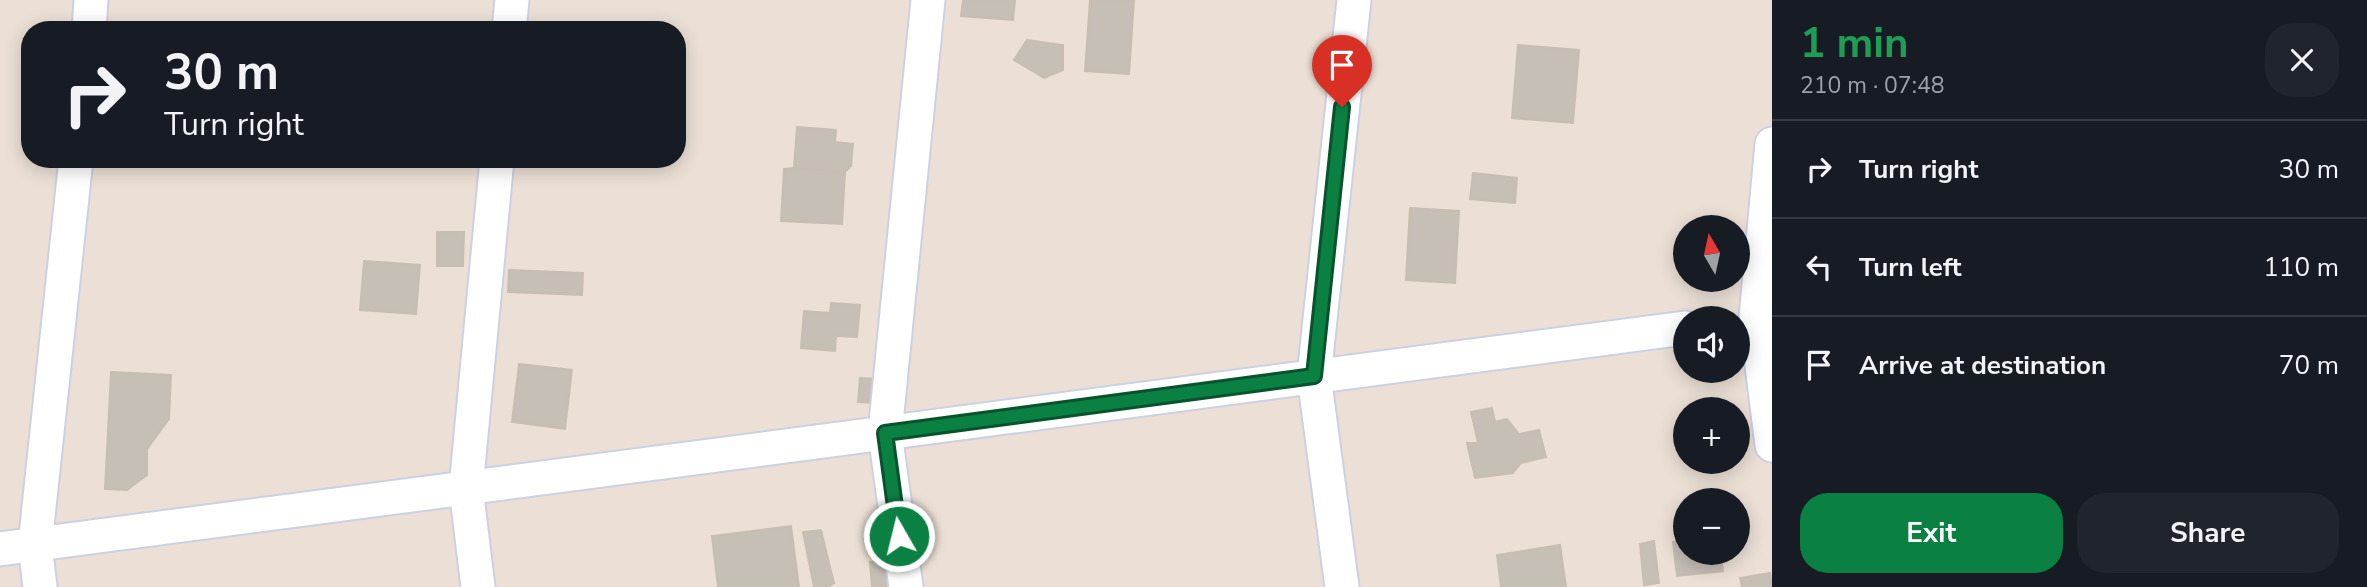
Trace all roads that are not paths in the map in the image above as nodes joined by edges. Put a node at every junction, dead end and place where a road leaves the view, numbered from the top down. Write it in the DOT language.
graph roads {
  1 [pos="92,0"];
  2 [pos="512,0"];
  3 [pos="928,0"];
  4 [pos="1354,0"];
  5 [pos="90,21"];
  6 [pos="510,21"];
  7 [pos="1772,144"];
  8 [pos="75,168"];
  9 [pos="496,168"];
  10 [pos="1749,306"];
  11 [pos="1673,330"];
  12 [pos="1750,335"];
  13 [pos="1314,376"];
  14 [pos="885,433"];
  15 [pos="1772,445"];
  16 [pos="466,488"];
  17 [pos="35,545"];
  18 [pos="0,549"];
  19 [pos="40,587"];
  20 [pos="478,587"];
  21 [pos="906,587"];
  22 [pos="1342,587"];
  1 -- 5 [label="street"];
  2 -- 6 [label="street"];
  3 -- 14 [label="street"];
  4 -- 13 [label="street"];
  7 -- 10 [label="street"];
  8 -- 17 [label="street"];
  9 -- 16 [label="street"];
  11 -- 13 [label="street"];
  12 -- 15 [label="street"];
  13 -- 14 [label="street"];
  13 -- 22 [label="street"];
  14 -- 16 [label="street"];
  14 -- 21 [label="street"];
  16 -- 17 [label="street"];
  16 -- 20 [label="street"];
  17 -- 18 [label="street"];
  17 -- 19 [label="street"];
}
